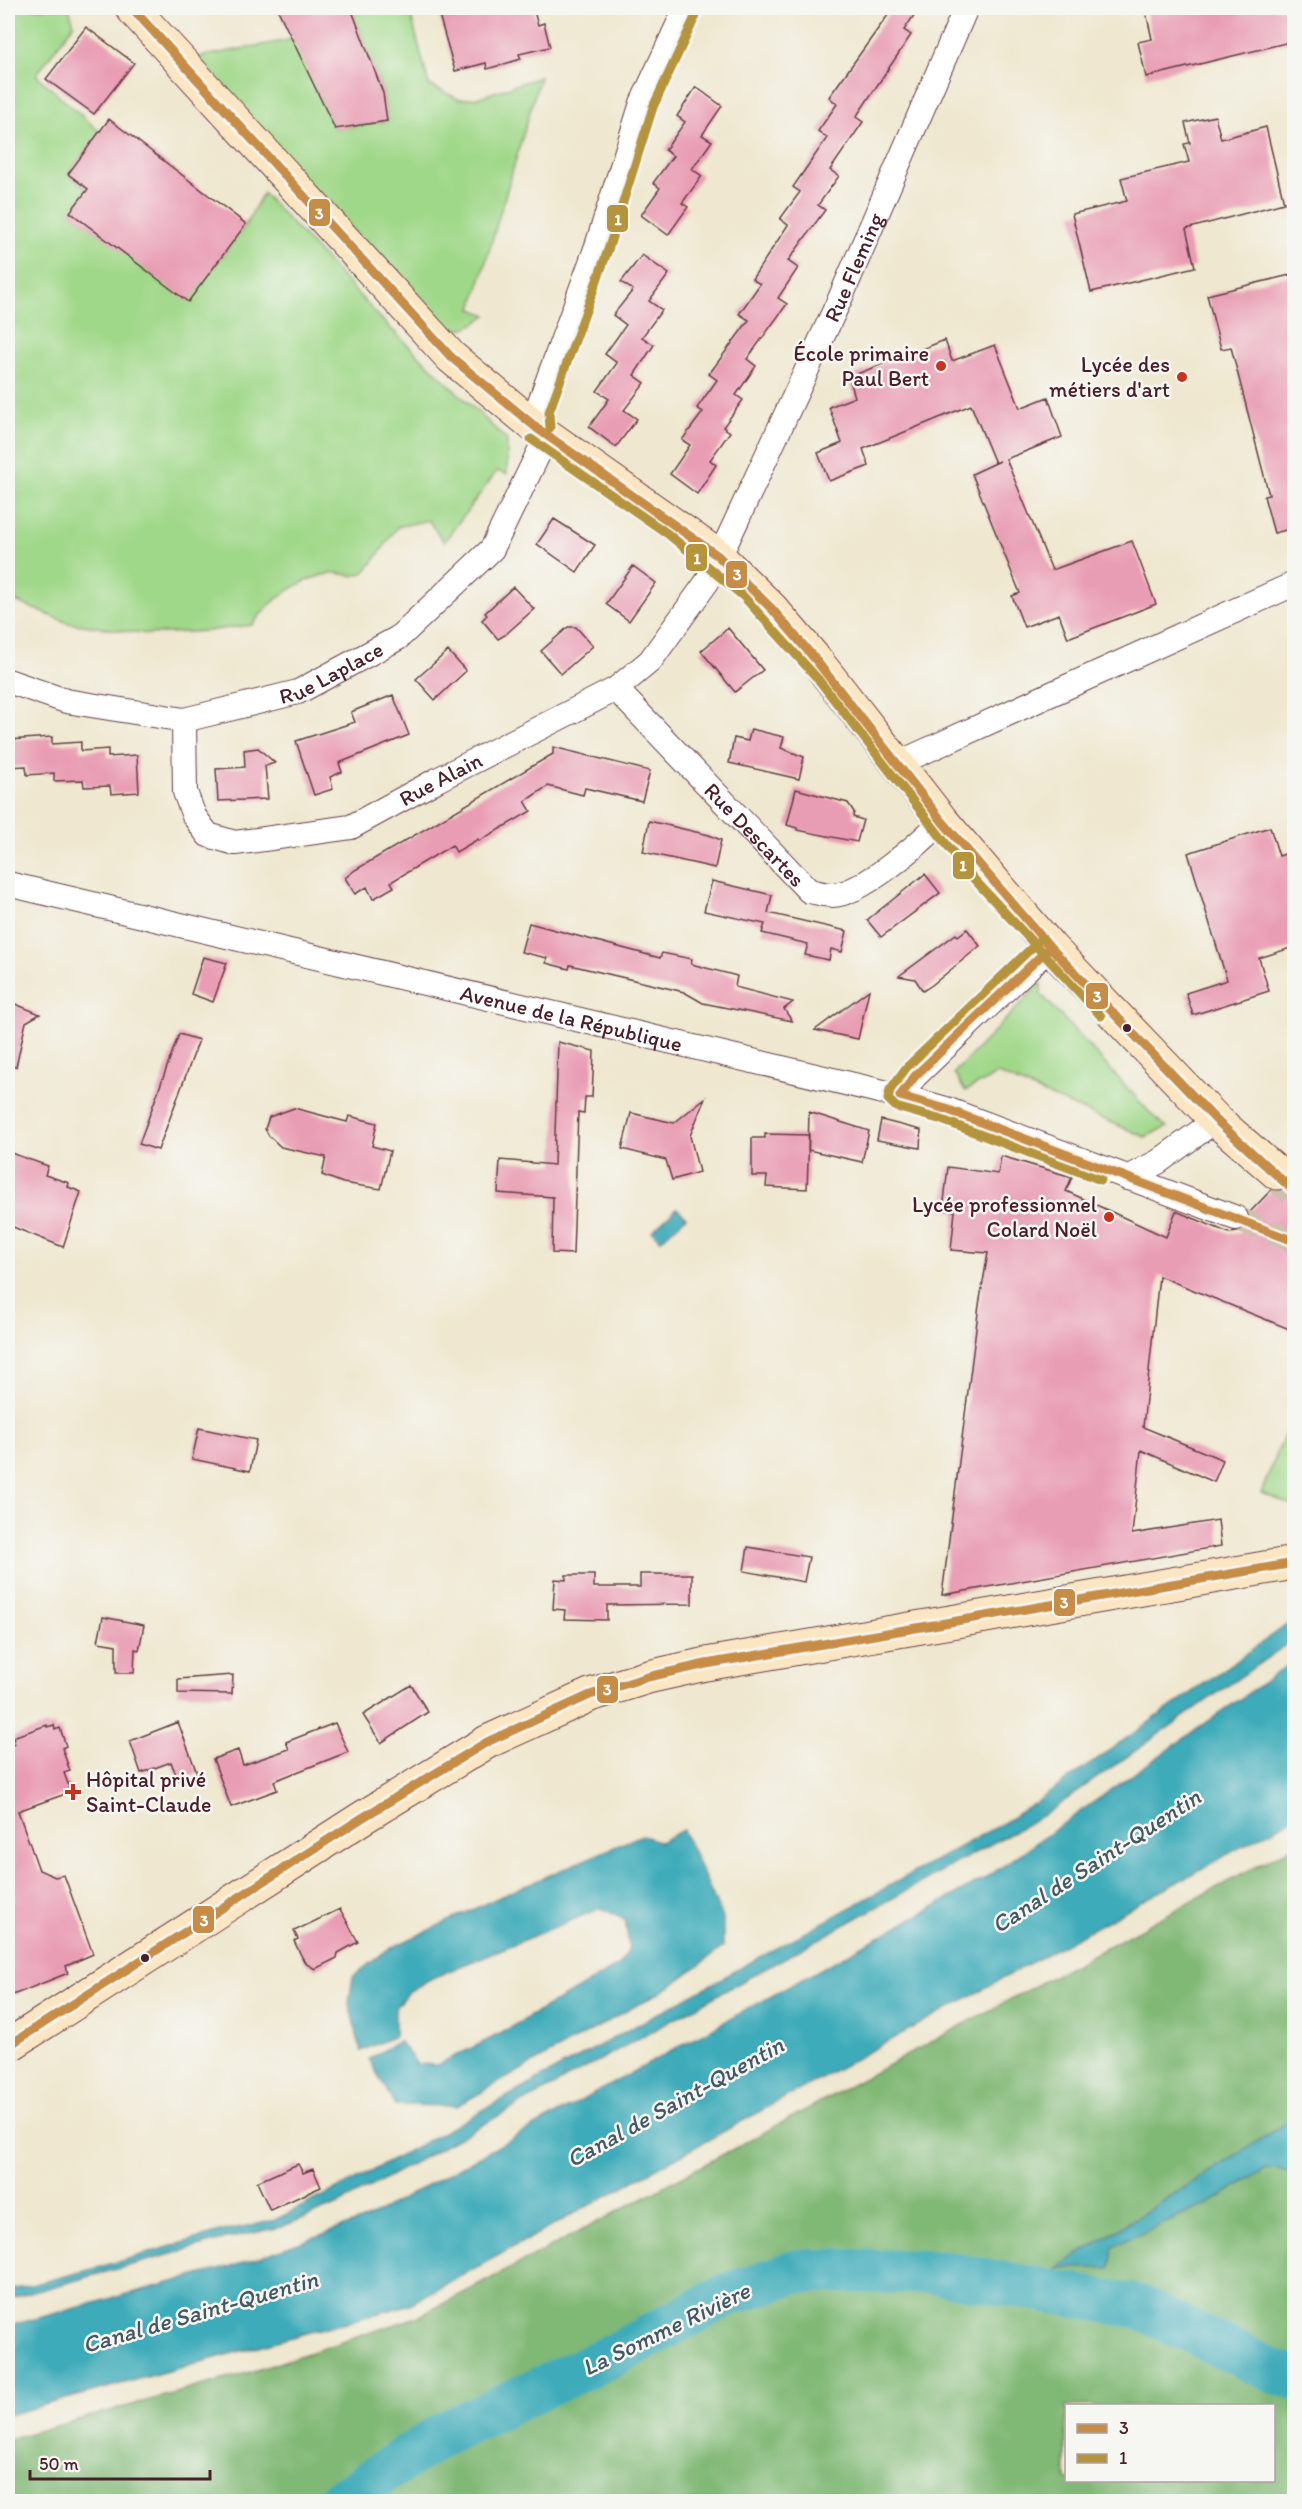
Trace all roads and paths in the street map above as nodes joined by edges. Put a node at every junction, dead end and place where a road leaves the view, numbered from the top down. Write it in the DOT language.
graph roads {
  1 [pos="132,8"];
  2 [pos="686,8"];
  3 [pos="966,8"];
  4 [pos="538,429"];
  5 [pos="718,556"];
  6 [pos="1294,584"];
  7 [pos="8,681"];
  8 [pos="616,689"];
  9 [pos="184,720"];
  10 [pos="904,771"];
  11 [pos="942,820"];
  12 [pos="8,884"];
  13 [pos="1050,946"];
  14 [pos="900,1096"];
  15 [pos="1216,1120"];
  16 [pos="1276,1173"];
  17 [pos="1127,1178"];
  18 [pos="1236,1218"];
  19 [pos="1294,1563"];
  20 [pos="8,2046"];
  1 -- 4 [label="street"];
  2 -- 4 [label="street, Rue Laplace"];
  3 -- 5 [label="street, Rue Fleming"];
  4 -- 5 [label="street"];
  4 -- 9 [label="street, Rue Laplace"];
  5 -- 8 [label="street, Rue Alain"];
  5 -- 10 [label="street"];
  6 -- 10 [label="street"];
  7 -- 9 [label="street, Rue Laplace"];
  8 -- 9 [label="street, Rue Alain"];
  8 -- 11 [label="street, Rue Descartes"];
  10 -- 11 [label="street"];
  11 -- 13 [label="street"];
  12 -- 14 [label="street, Avenue de la République"];
  13 -- 14 [label="street"];
  13 -- 15 [label="street"];
  14 -- 17 [label="street, Avenue de la République"];
  15 -- 16 [label="street"];
  15 -- 17 [label="street"];
  17 -- 18 [label="street, Avenue de la République"];
  19 -- 20 [label="street"];
}
